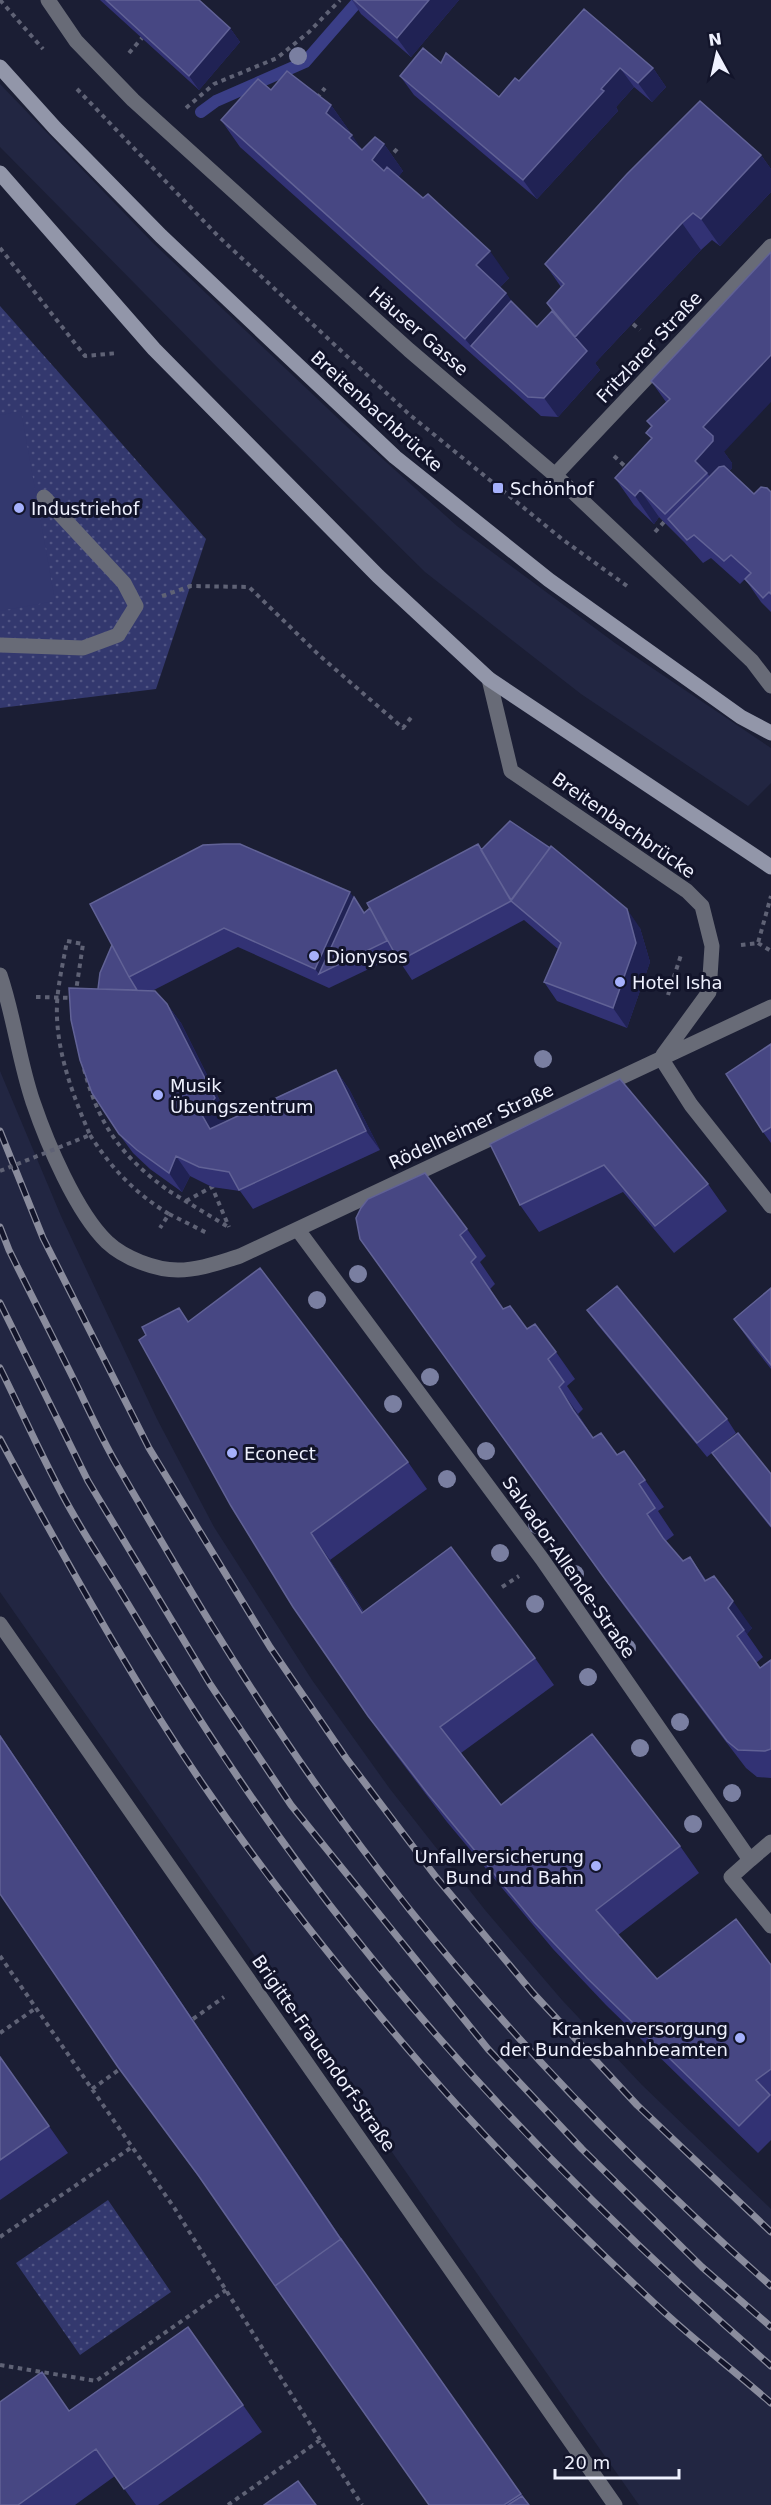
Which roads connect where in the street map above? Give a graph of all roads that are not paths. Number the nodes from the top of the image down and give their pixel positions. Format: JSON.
{"nodes":[{"id":1,"x":48,"y":0,"type":"edge"},
{"id":2,"x":0,"y":67,"type":"edge"},
{"id":3,"x":0,"y":173,"type":"edge"},
{"id":4,"x":771,"y":246,"type":"edge"},
{"id":5,"x":555,"y":474,"type":"junction"},
{"id":6,"x":44,"y":497,"type":"dead end"},
{"id":7,"x":0,"y":645,"type":"edge"},
{"id":8,"x":489,"y":679,"type":"junction"},
{"id":9,"x":771,"y":686,"type":"edge"},
{"id":10,"x":771,"y":733,"type":"edge"},
{"id":11,"x":771,"y":867,"type":"edge"},
{"id":12,"x":702,"y":906,"type":"joint"},
{"id":13,"x":0,"y":975,"type":"edge"},
{"id":14,"x":771,"y":1007,"type":"edge"},
{"id":15,"x":661,"y":1058,"type":"junction"},
{"id":16,"x":771,"y":1206,"type":"edge"},
{"id":17,"x":298,"y":1230,"type":"junction"},
{"id":18,"x":0,"y":1624,"type":"edge"},
{"id":19,"x":771,"y":1842,"type":"edge"},
{"id":20,"x":750,"y":1860,"type":"junction"},
{"id":21,"x":771,"y":1926,"type":"edge"},
{"id":22,"x":615,"y":2505,"type":"edge"}],
"edges":[{"from":1,"to":5,"type":"street","name":"Häuser Gasse"},
{"from":2,"to":10,"type":"main road","name":"Breitenbachbrücke"},
{"from":3,"to":8,"type":"main road"},
{"from":4,"to":5,"type":"street","name":"Fritzlarer Straße"},
{"from":5,"to":9,"type":"street","name":"Häuser Gasse"},
{"from":6,"to":7,"type":"street"},
{"from":8,"to":11,"type":"main road"},
{"from":8,"to":12,"type":"street","name":"Breitenbachbrücke"},
{"from":12,"to":15,"type":"street","name":"Rödelheimer Straße"},
{"from":13,"to":17,"type":"street","name":"Rödelheimer Straße"},
{"from":14,"to":15,"type":"street","name":"Rödelheimer Straße"},
{"from":15,"to":16,"type":"street"},
{"from":15,"to":17,"type":"street","name":"Rödelheimer Straße"},
{"from":17,"to":20,"type":"street","name":"Salvador-Allende-Straße"},
{"from":18,"to":22,"type":"street","name":"Brigitte-Frauendorf-Straße"},
{"from":19,"to":20,"type":"street"},
{"from":20,"to":21,"type":"street"}]}
